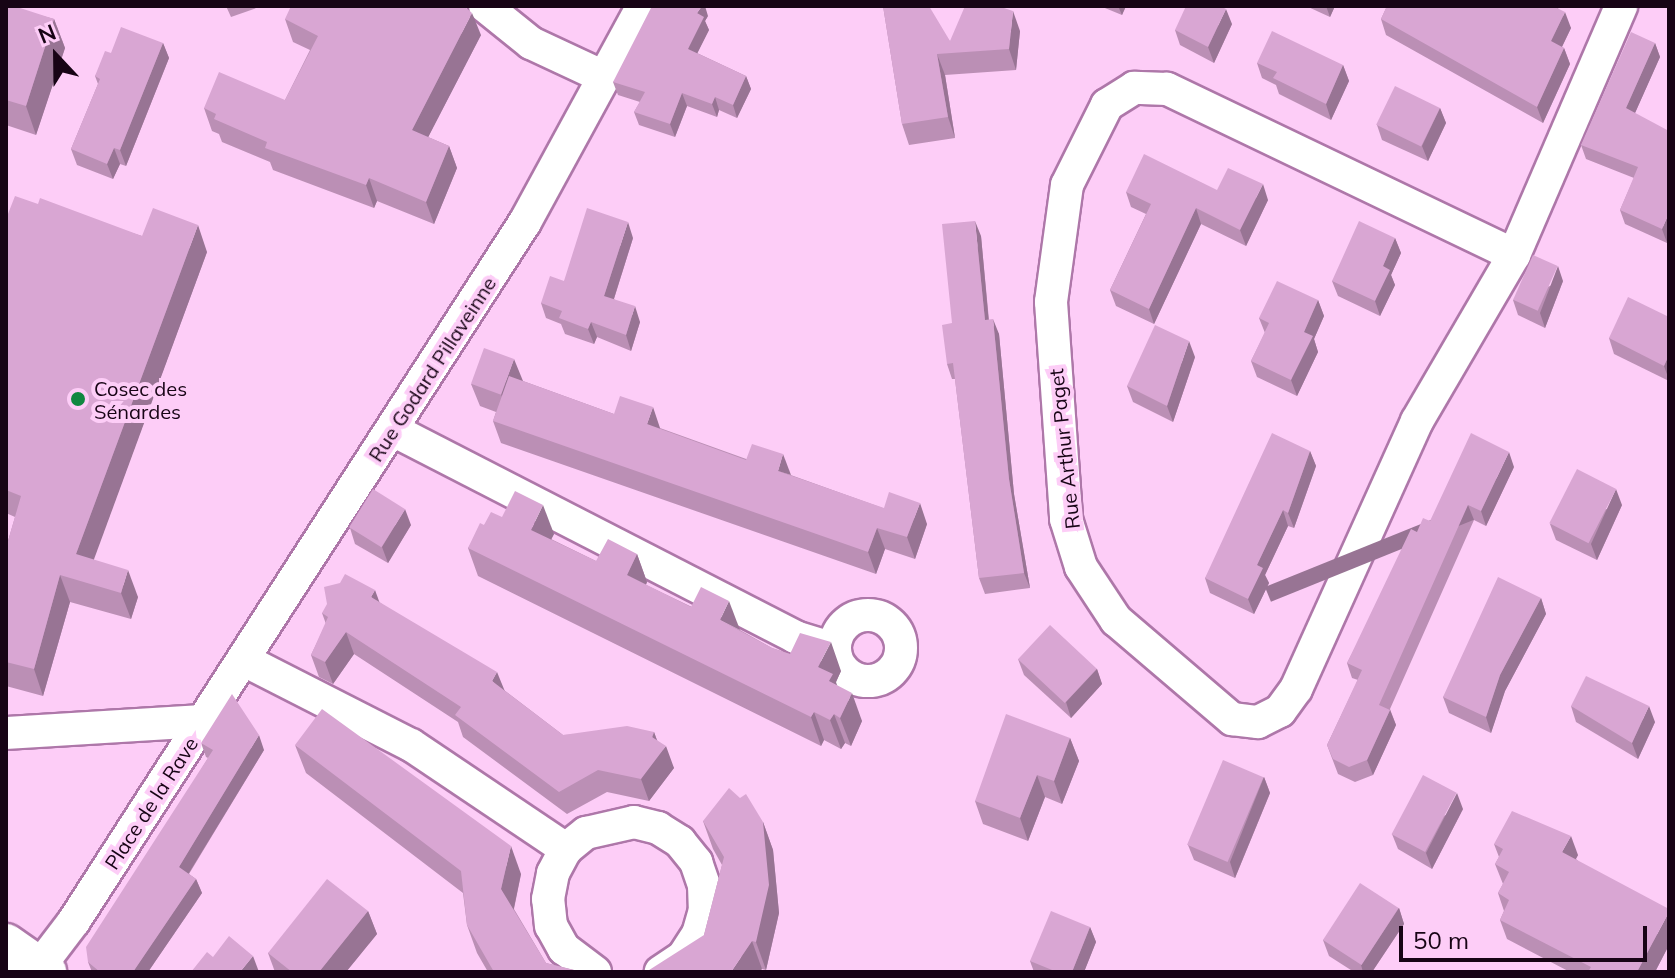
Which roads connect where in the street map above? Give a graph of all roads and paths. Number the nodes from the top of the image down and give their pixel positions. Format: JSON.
{"nodes":[{"id":1,"x":485,"y":6,"type":"edge"},
{"id":2,"x":643,"y":6,"type":"edge"},
{"id":3,"x":1621,"y":6,"type":"edge"},
{"id":4,"x":604,"y":77,"type":"junction"},
{"id":5,"x":1514,"y":255,"type":"junction"},
{"id":6,"x":393,"y":430,"type":"junction"},
{"id":7,"x":834,"y":649,"type":"dead end"},
{"id":8,"x":244,"y":660,"type":"junction"},
{"id":9,"x":203,"y":721,"type":"junction"},
{"id":10,"x":6,"y":733,"type":"edge"},
{"id":11,"x":566,"y":849,"type":"junction"},
{"id":12,"x":6,"y":944,"type":"edge"},
{"id":13,"x":43,"y":969,"type":"edge"},
{"id":14,"x":595,"y":972,"type":"edge"},
{"id":15,"x":661,"y":972,"type":"edge"}],
"edges":[{"from":1,"to":4,"type":"street"},
{"from":2,"to":4,"type":"street","name":"Rue Godard Pillaveinne"},
{"from":3,"to":5,"type":"street","name":"Rue Arthur Paget"},
{"from":4,"to":6,"type":"street","name":"Rue Godard Pillaveinne"},
{"from":5,"to":5,"type":"street","name":"Rue Arthur Paget"},
{"from":6,"to":7,"type":"street"},
{"from":6,"to":8,"type":"street","name":"Rue Godard Pillaveinne"},
{"from":8,"to":9,"type":"street","name":"Rue Godard Pillaveinne"},
{"from":8,"to":11,"type":"street"},
{"from":9,"to":10,"type":"street","name":"Place de la Rave"},
{"from":9,"to":13,"type":"street","name":"Place de la Rave"},
{"from":11,"to":14,"type":"street"},
{"from":11,"to":15,"type":"street"},
{"from":12,"to":13,"type":"street"}]}
